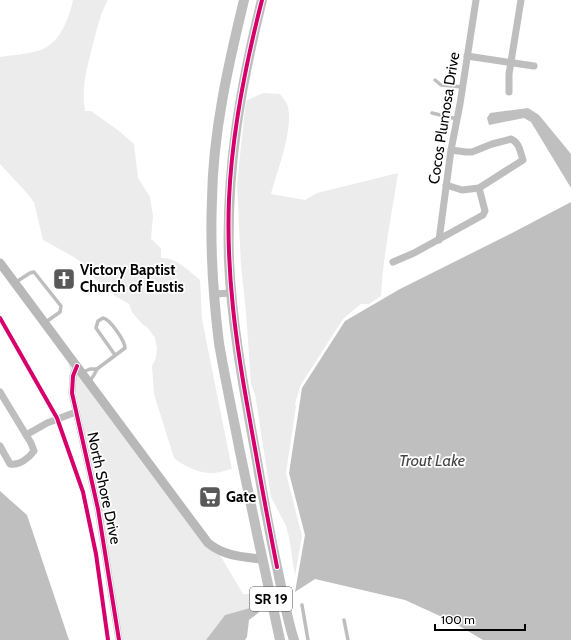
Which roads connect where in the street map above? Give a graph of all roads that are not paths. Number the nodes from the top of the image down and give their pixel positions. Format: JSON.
{"nodes":[{"id":1,"x":244,"y":0,"type":"edge"},
{"id":2,"x":262,"y":0,"type":"edge"},
{"id":3,"x":476,"y":0,"type":"edge"},
{"id":4,"x":520,"y":0,"type":"edge"},
{"id":5,"x":467,"y":56,"type":"junction"},
{"id":6,"x":511,"y":62,"type":"junction"},
{"id":7,"x":534,"y":66,"type":"dead end"},
{"id":8,"x":435,"y":80,"type":"dead end"},
{"id":9,"x":462,"y":87,"type":"junction"},
{"id":10,"x":509,"y":92,"type":"dead end"},
{"id":11,"x":432,"y":113,"type":"dead end"},
{"id":12,"x":457,"y":119,"type":"junction"},
{"id":13,"x":451,"y":150,"type":"junction"},
{"id":14,"x":446,"y":185,"type":"junction"},
{"id":15,"x":479,"y":188,"type":"junction"},
{"id":16,"x":439,"y":240,"type":"junction"},
{"id":17,"x":393,"y":262,"type":"dead end"},
{"id":18,"x":0,"y":263,"type":"edge"},
{"id":19,"x":15,"y":283,"type":"junction"},
{"id":20,"x":231,"y":293,"type":"junction"},
{"id":21,"x":214,"y":294,"type":"junction"},
{"id":22,"x":45,"y":323,"type":"junction"},
{"id":23,"x":115,"y":355,"type":"junction"},
{"id":24,"x":97,"y":369,"type":"junction"},
{"id":25,"x":79,"y":370,"type":"junction"},
{"id":26,"x":89,"y":382,"type":"junction"},
{"id":27,"x":0,"y":392,"type":"edge"},
{"id":28,"x":76,"y":412,"type":"junction"},
{"id":29,"x":26,"y":435,"type":"junction"},
{"id":30,"x":0,"y":446,"type":"edge"},
{"id":31,"x":262,"y":492,"type":"junction"},
{"id":32,"x":261,"y":559,"type":"junction"},
{"id":33,"x":302,"y":606,"type":"dead end"},
{"id":34,"x":344,"y":620,"type":"dead end"},
{"id":35,"x":119,"y":640,"type":"edge"},
{"id":36,"x":280,"y":640,"type":"edge"},
{"id":37,"x":288,"y":640,"type":"edge"},
{"id":38,"x":294,"y":640,"type":"edge"},
{"id":39,"x":308,"y":640,"type":"edge"},
{"id":40,"x":348,"y":640,"type":"edge"}],
"edges":[{"from":1,"to":21,"type":"main road","number":"SR 19"},
{"from":2,"to":20,"type":"main road","number":"SR 19"},
{"from":3,"to":5,"type":"street","name":"Cocos Plumosa Drive"},
{"from":4,"to":6,"type":"street"},
{"from":5,"to":6,"type":"street"},
{"from":5,"to":9,"type":"street","name":"Cocos Plumosa Drive"},
{"from":6,"to":7,"type":"street"},
{"from":6,"to":10,"type":"street"},
{"from":8,"to":9,"type":"lane"},
{"from":9,"to":12,"type":"street","name":"Cocos Plumosa Drive"},
{"from":11,"to":12,"type":"lane"},
{"from":12,"to":13,"type":"street","name":"Cocos Plumosa Drive"},
{"from":13,"to":14,"type":"street","name":"Cocos Plumosa Drive"},
{"from":13,"to":15,"type":"street"},
{"from":14,"to":15,"type":"street"},
{"from":14,"to":16,"type":"street","name":"Cocos Plumosa Drive"},
{"from":15,"to":16,"type":"street"},
{"from":16,"to":17,"type":"street"},
{"from":18,"to":19,"type":"main road"},
{"from":19,"to":22,"type":"main road"},
{"from":19,"to":22,"type":"lane"},
{"from":20,"to":21,"type":"street"},
{"from":20,"to":31,"type":"main road","number":"SR 19"},
{"from":21,"to":32,"type":"main road","number":"SR 19"},
{"from":22,"to":25,"type":"main road"},
{"from":23,"to":23,"type":"lane"},
{"from":23,"to":24,"type":"lane"},
{"from":24,"to":25,"type":"lane"},
{"from":24,"to":26,"type":"lane"},
{"from":25,"to":26,"type":"main road"},
{"from":25,"to":28,"type":"street","name":"North Shore Drive"},
{"from":26,"to":32,"type":"main road"},
{"from":27,"to":29,"type":"street"},
{"from":28,"to":29,"type":"street"},
{"from":28,"to":35,"type":"street","name":"North Shore Drive"},
{"from":29,"to":30,"type":"street"},
{"from":31,"to":32,"type":"main road"},
{"from":31,"to":38,"type":"main road","number":"SR 19"},
{"from":32,"to":36,"type":"main road","number":"SR 19"},
{"from":32,"to":37,"type":"main road"},
{"from":33,"to":39,"type":"lane"},
{"from":34,"to":40,"type":"lane"}]}
